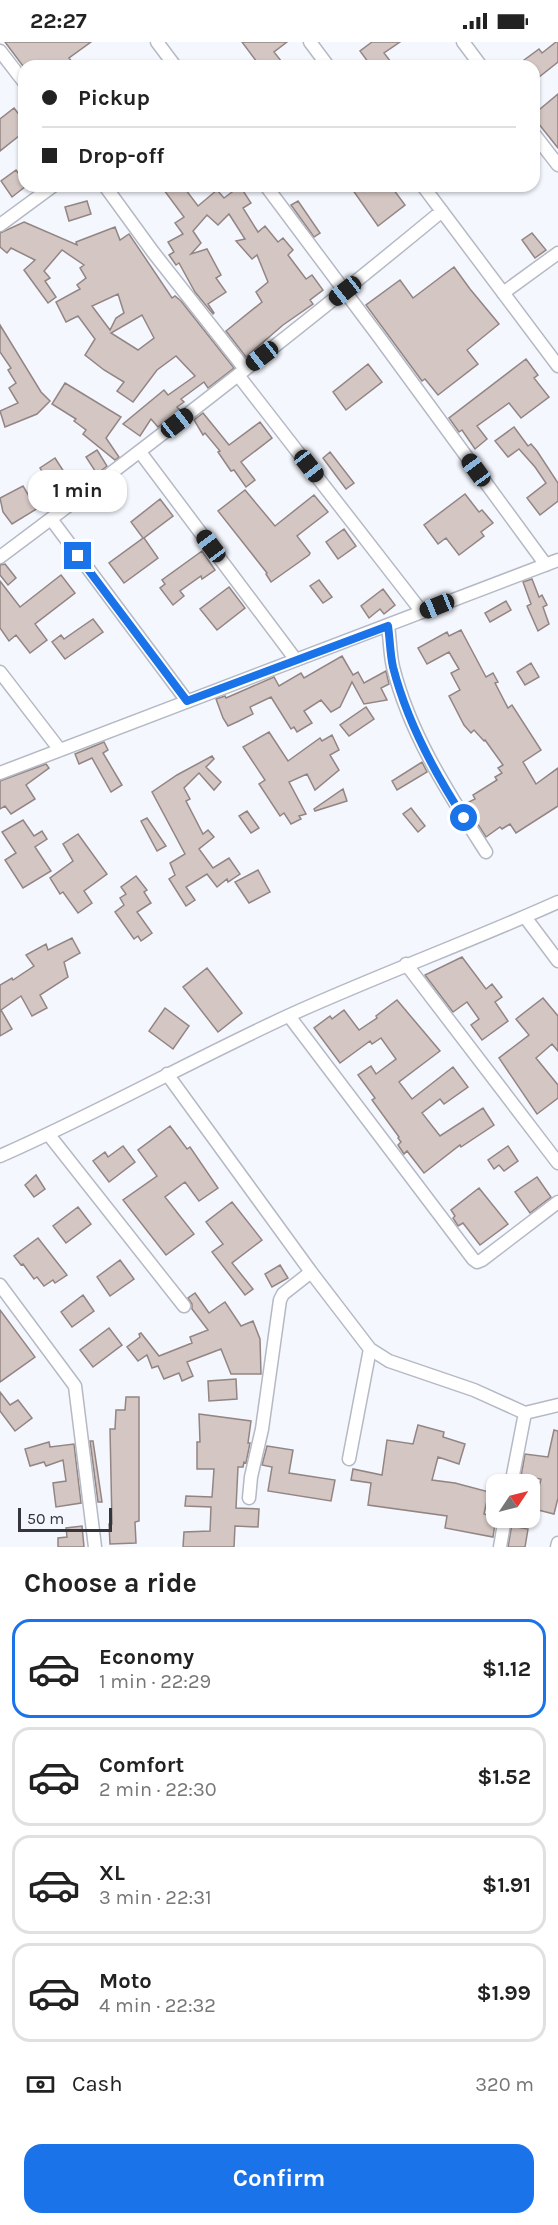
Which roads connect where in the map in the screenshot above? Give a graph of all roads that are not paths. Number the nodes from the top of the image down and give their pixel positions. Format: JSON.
{"nodes":[{"id":1,"x":157,"y":42,"type":"edge"},
{"id":2,"x":310,"y":42,"type":"edge"},
{"id":3,"x":463,"y":42,"type":"edge"},
{"id":4,"x":0,"y":51,"type":"edge"},
{"id":5,"x":170,"y":60,"type":"edge"},
{"id":6,"x":324,"y":60,"type":"edge"},
{"id":7,"x":476,"y":60,"type":"edge"},
{"id":8,"x":18,"y":74,"type":"edge"},
{"id":9,"x":540,"y":142,"type":"edge"},
{"id":10,"x":558,"y":165,"type":"edge"},
{"id":11,"x":44,"y":192,"type":"edge"},
{"id":12,"x":109,"y":192,"type":"edge"},
{"id":13,"x":271,"y":192,"type":"edge"},
{"id":14,"x":428,"y":192,"type":"edge"},
{"id":15,"x":442,"y":211,"type":"junction"},
{"id":16,"x":0,"y":225,"type":"edge"},
{"id":17,"x":558,"y":253,"type":"edge"},
{"id":18,"x":345,"y":291,"type":"junction"},
{"id":19,"x":503,"y":293,"type":"junction"},
{"id":20,"x":558,"y":366,"type":"edge"},
{"id":21,"x":241,"y":372,"type":"junction"},
{"id":22,"x":140,"y":452,"type":"junction"},
{"id":23,"x":51,"y":519,"type":"junction"},
{"id":24,"x":0,"y":557,"type":"edge"},
{"id":25,"x":558,"y":560,"type":"edge"},
{"id":26,"x":546,"y":565,"type":"junction"},
{"id":27,"x":422,"y":612,"type":"junction"},
{"id":28,"x":388,"y":626,"type":"junction"},
{"id":29,"x":296,"y":660,"type":"junction"},
{"id":30,"x":0,"y":672,"type":"edge"},
{"id":31,"x":187,"y":701,"type":"junction"},
{"id":32,"x":60,"y":750,"type":"junction"},
{"id":33,"x":0,"y":773,"type":"edge"},
{"id":34,"x":486,"y":852,"type":"dead end"},
{"id":35,"x":558,"y":902,"type":"edge"},
{"id":36,"x":525,"y":917,"type":"junction"},
{"id":37,"x":558,"y":961,"type":"edge"},
{"id":38,"x":406,"y":964,"type":"junction"},
{"id":39,"x":289,"y":1016,"type":"junction"},
{"id":40,"x":167,"y":1074,"type":"junction"},
{"id":41,"x":48,"y":1135,"type":"junction"},
{"id":42,"x":0,"y":1156,"type":"edge"},
{"id":43,"x":558,"y":1163,"type":"edge"},
{"id":44,"x":558,"y":1202,"type":"edge"},
{"id":45,"x":311,"y":1272,"type":"junction"},
{"id":46,"x":0,"y":1285,"type":"edge"},
{"id":47,"x":184,"y":1306,"type":"dead end"},
{"id":48,"x":370,"y":1349,"type":"junction"},
{"id":49,"x":558,"y":1406,"type":"edge"},
{"id":50,"x":525,"y":1413,"type":"junction"},
{"id":51,"x":349,"y":1459,"type":"dead end"},
{"id":52,"x":513,"y":1474,"type":"edge"},
{"id":53,"x":249,"y":1498,"type":"dead end"},
{"id":54,"x":503,"y":1528,"type":"edge"},
{"id":55,"x":94,"y":1547,"type":"edge"},
{"id":56,"x":500,"y":1547,"type":"edge"}],
"edges":[{"from":1,"to":5,"type":"street"},
{"from":2,"to":6,"type":"street"},
{"from":3,"to":7,"type":"street"},
{"from":4,"to":8,"type":"street"},
{"from":9,"to":10,"type":"street"},
{"from":11,"to":16,"type":"street"},
{"from":12,"to":21,"type":"street"},
{"from":13,"to":18,"type":"street"},
{"from":14,"to":15,"type":"street"},
{"from":15,"to":18,"type":"street"},
{"from":15,"to":19,"type":"street"},
{"from":17,"to":19,"type":"street"},
{"from":18,"to":21,"type":"street"},
{"from":18,"to":26,"type":"street"},
{"from":19,"to":20,"type":"street"},
{"from":21,"to":22,"type":"street"},
{"from":21,"to":27,"type":"street"},
{"from":22,"to":23,"type":"street"},
{"from":22,"to":29,"type":"street"},
{"from":23,"to":24,"type":"street"},
{"from":23,"to":31,"type":"street"},
{"from":25,"to":26,"type":"street"},
{"from":26,"to":27,"type":"street"},
{"from":27,"to":28,"type":"street"},
{"from":28,"to":29,"type":"street"},
{"from":28,"to":34,"type":"street"},
{"from":29,"to":31,"type":"street"},
{"from":30,"to":32,"type":"street"},
{"from":31,"to":32,"type":"street"},
{"from":32,"to":33,"type":"street"},
{"from":35,"to":36,"type":"street"},
{"from":36,"to":37,"type":"street"},
{"from":36,"to":38,"type":"street"},
{"from":38,"to":39,"type":"street"},
{"from":38,"to":43,"type":"street"},
{"from":39,"to":40,"type":"street"},
{"from":39,"to":44,"type":"street"},
{"from":40,"to":41,"type":"street"},
{"from":40,"to":45,"type":"street"},
{"from":41,"to":42,"type":"street"},
{"from":41,"to":47,"type":"street"},
{"from":45,"to":48,"type":"street"},
{"from":45,"to":53,"type":"street"},
{"from":46,"to":55,"type":"street"},
{"from":48,"to":50,"type":"street"},
{"from":48,"to":51,"type":"street"},
{"from":49,"to":50,"type":"street"},
{"from":50,"to":52,"type":"street"},
{"from":54,"to":56,"type":"street"}]}
